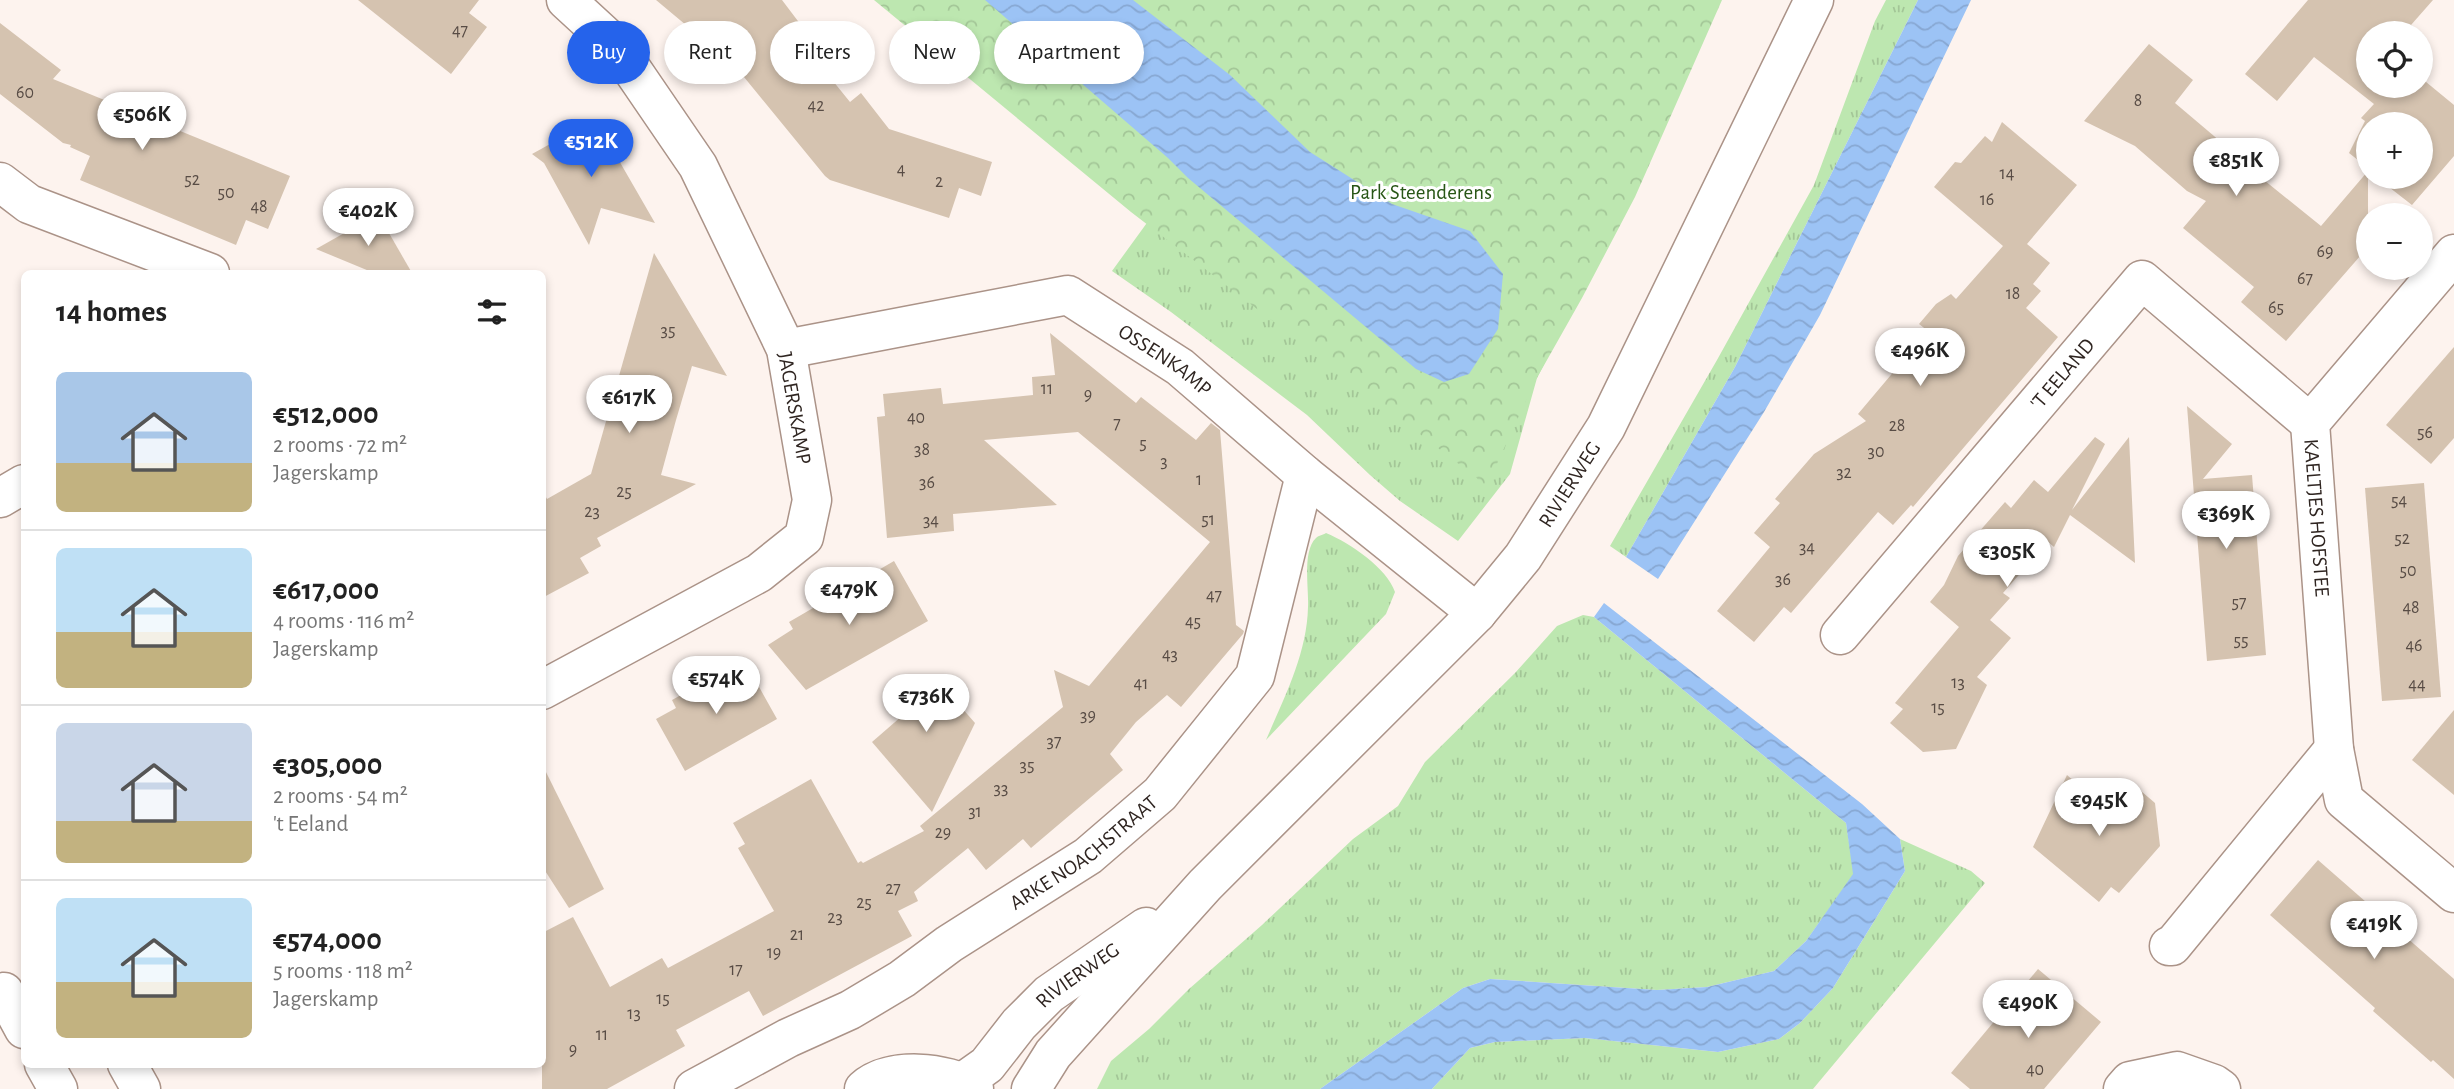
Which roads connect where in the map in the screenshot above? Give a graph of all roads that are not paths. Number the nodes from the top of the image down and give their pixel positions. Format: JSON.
{"nodes":[{"id":1,"x":566,"y":0,"type":"edge"},
{"id":2,"x":1814,"y":0,"type":"edge"},
{"id":3,"x":0,"y":182,"type":"edge"},
{"id":4,"x":2454,"y":254,"type":"edge"},
{"id":5,"x":202,"y":270,"type":"edge"},
{"id":6,"x":786,"y":349,"type":"junction"},
{"id":7,"x":2310,"y":423,"type":"junction"},
{"id":8,"x":1305,"y":475,"type":"junction"},
{"id":9,"x":21,"y":486,"type":"edge"},
{"id":10,"x":0,"y":498,"type":"edge"},
{"id":11,"x":1477,"y":613,"type":"junction"},
{"id":12,"x":1840,"y":635,"type":"dead end"},
{"id":13,"x":546,"y":688,"type":"edge"},
{"id":14,"x":2334,"y":749,"type":"junction"},
{"id":15,"x":1205,"y":884,"type":"junction"},
{"id":16,"x":2454,"y":893,"type":"edge"},
{"id":17,"x":2169,"y":946,"type":"dead end"},
{"id":18,"x":9,"y":989,"type":"edge"},
{"id":19,"x":21,"y":1021,"type":"edge"},
{"id":20,"x":46,"y":1068,"type":"edge"},
{"id":21,"x":129,"y":1068,"type":"edge"},
{"id":22,"x":968,"y":1085,"type":"edge"},
{"id":23,"x":58,"y":1089,"type":"edge"},
{"id":24,"x":141,"y":1089,"type":"edge"},
{"id":25,"x":694,"y":1089,"type":"edge"},
{"id":26,"x":864,"y":1089,"type":"edge"},
{"id":27,"x":1031,"y":1089,"type":"edge"},
{"id":28,"x":2123,"y":1089,"type":"edge"},
{"id":29,"x":2221,"y":1089,"type":"edge"}],
"edges":[{"from":1,"to":6,"type":"street","name":"JAGERSKAMP"},
{"from":2,"to":11,"type":"street","name":"RIVIERWEG"},
{"from":3,"to":5,"type":"street"},
{"from":4,"to":7,"type":"street","name":"KAELTJES HOFSTEE"},
{"from":6,"to":8,"type":"street","name":"OSSENKAMP"},
{"from":6,"to":13,"type":"street","name":"JAGERSKAMP"},
{"from":7,"to":12,"type":"street","name":"'T EELAND"},
{"from":7,"to":14,"type":"street","name":"KAELTJES HOFSTEE"},
{"from":8,"to":11,"type":"street","name":"OSSENKAMP"},
{"from":8,"to":25,"type":"street","name":"ARKE NOACHSTRAAT"},
{"from":9,"to":10,"type":"street"},
{"from":11,"to":15,"type":"street","name":"RIVIERWEG"},
{"from":14,"to":16,"type":"street","name":"KAELTJES HOFSTEE"},
{"from":14,"to":17,"type":"street"},
{"from":15,"to":22,"type":"street","name":"RIVIERWEG"},
{"from":15,"to":27,"type":"street","name":"RIVIERWEG"},
{"from":18,"to":19,"type":"street"},
{"from":20,"to":23,"type":"street"},
{"from":21,"to":24,"type":"street"},
{"from":22,"to":26,"type":"street"},
{"from":28,"to":29,"type":"street"}]}
